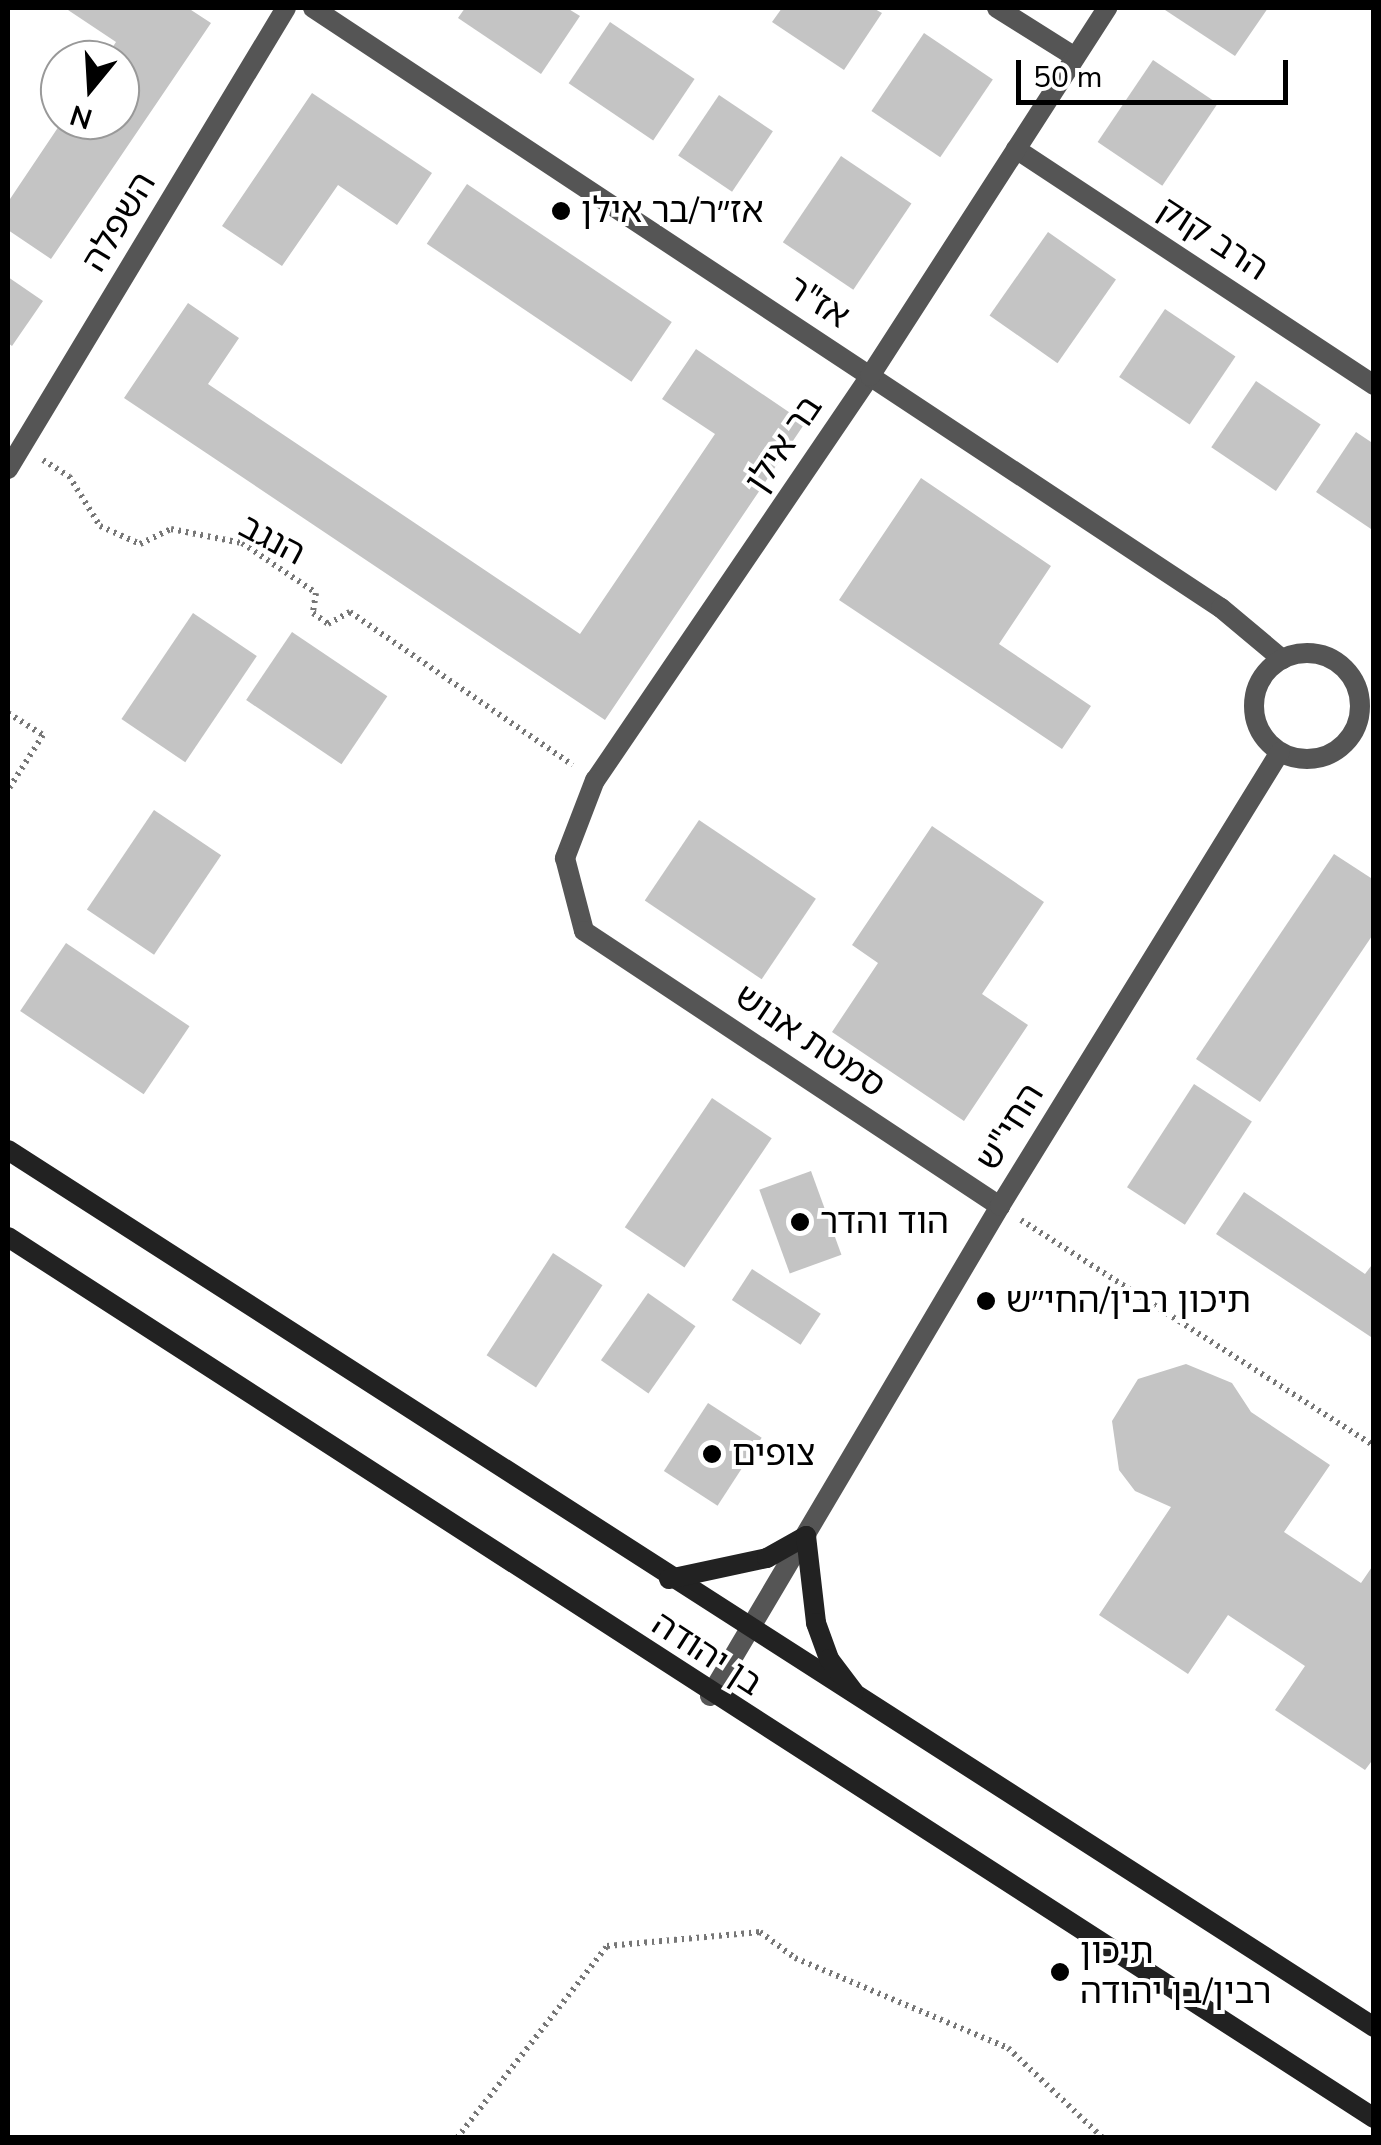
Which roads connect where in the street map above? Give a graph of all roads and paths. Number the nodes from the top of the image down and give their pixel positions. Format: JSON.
{"nodes":[{"id":1,"x":286,"y":8,"type":"edge"},
{"id":2,"x":312,"y":8,"type":"edge"},
{"id":3,"x":998,"y":8,"type":"edge"},
{"id":4,"x":1107,"y":8,"type":"edge"},
{"id":5,"x":1075,"y":57,"type":"junction"},
{"id":6,"x":1016,"y":148,"type":"junction"},
{"id":7,"x":870,"y":376,"type":"junction"},
{"id":8,"x":1374,"y":384,"type":"edge"},
{"id":9,"x":21,"y":447,"type":"junction"},
{"id":10,"x":8,"y":469,"type":"edge"},
{"id":11,"x":1282,"y":660,"type":"junction"},
{"id":12,"x":8,"y":713,"type":"edge"},
{"id":13,"x":1367,"y":718,"type":"edge"},
{"id":14,"x":1280,"y":752,"type":"junction"},
{"id":15,"x":595,"y":780,"type":"junction"},
{"id":16,"x":8,"y":790,"type":"edge"},
{"id":17,"x":584,"y":931,"type":"joint"},
{"id":18,"x":8,"y":1150,"type":"edge"},
{"id":19,"x":1000,"y":1206,"type":"junction"},
{"id":20,"x":8,"y":1238,"type":"edge"},
{"id":21,"x":1374,"y":1446,"type":"edge"},
{"id":22,"x":806,"y":1536,"type":"junction"},
{"id":23,"x":669,"y":1578,"type":"junction"},
{"id":24,"x":750,"y":1629,"type":"junction"},
{"id":25,"x":710,"y":1696,"type":"junction"},
{"id":26,"x":864,"y":1706,"type":"junction"},
{"id":27,"x":1374,"y":2026,"type":"edge"},
{"id":28,"x":1374,"y":2118,"type":"edge"},
{"id":29,"x":458,"y":2138,"type":"edge"},
{"id":30,"x":1103,"y":2138,"type":"edge"}],
"edges":[{"from":1,"to":9,"type":"street","name":"השפלה"},
{"from":2,"to":7,"type":"street","name":"אז\"ר"},
{"from":3,"to":5,"type":"street"},
{"from":4,"to":5,"type":"street","name":"בר אילן"},
{"from":5,"to":6,"type":"street","name":"בר אילן"},
{"from":6,"to":7,"type":"street","name":"בר אילן"},
{"from":6,"to":8,"type":"street","name":"הרב קוק"},
{"from":7,"to":11,"type":"street","name":"אז\"ר"},
{"from":7,"to":15,"type":"street","name":"בר אילן"},
{"from":9,"to":10,"type":"street","name":"השפלה"},
{"from":9,"to":15,"type":"path","name":"הנגב"},
{"from":11,"to":13,"type":"street"},
{"from":11,"to":14,"type":"street"},
{"from":12,"to":16,"type":"path"},
{"from":13,"to":14,"type":"street"},
{"from":14,"to":19,"type":"street","name":"החי\"ש"},
{"from":15,"to":17,"type":"street","name":"בר אילן"},
{"from":17,"to":19,"type":"street","name":"סמטת אנוש"},
{"from":18,"to":23,"type":"main road","name":"בן יהודה"},
{"from":19,"to":21,"type":"path"},
{"from":19,"to":22,"type":"street","name":"החי\"ש"},
{"from":20,"to":25,"type":"main road","name":"בן יהודה"},
{"from":22,"to":23,"type":"main road"},
{"from":22,"to":24,"type":"street","name":"החי\"ש"},
{"from":22,"to":26,"type":"main road"},
{"from":23,"to":24,"type":"main road","name":"בן יהודה"},
{"from":24,"to":25,"type":"street","name":"החי\"ש"},
{"from":24,"to":26,"type":"main road","name":"בן יהודה"},
{"from":25,"to":28,"type":"main road","name":"בן יהודה"},
{"from":26,"to":27,"type":"main road","name":"בן יהודה"},
{"from":29,"to":30,"type":"path"}]}
